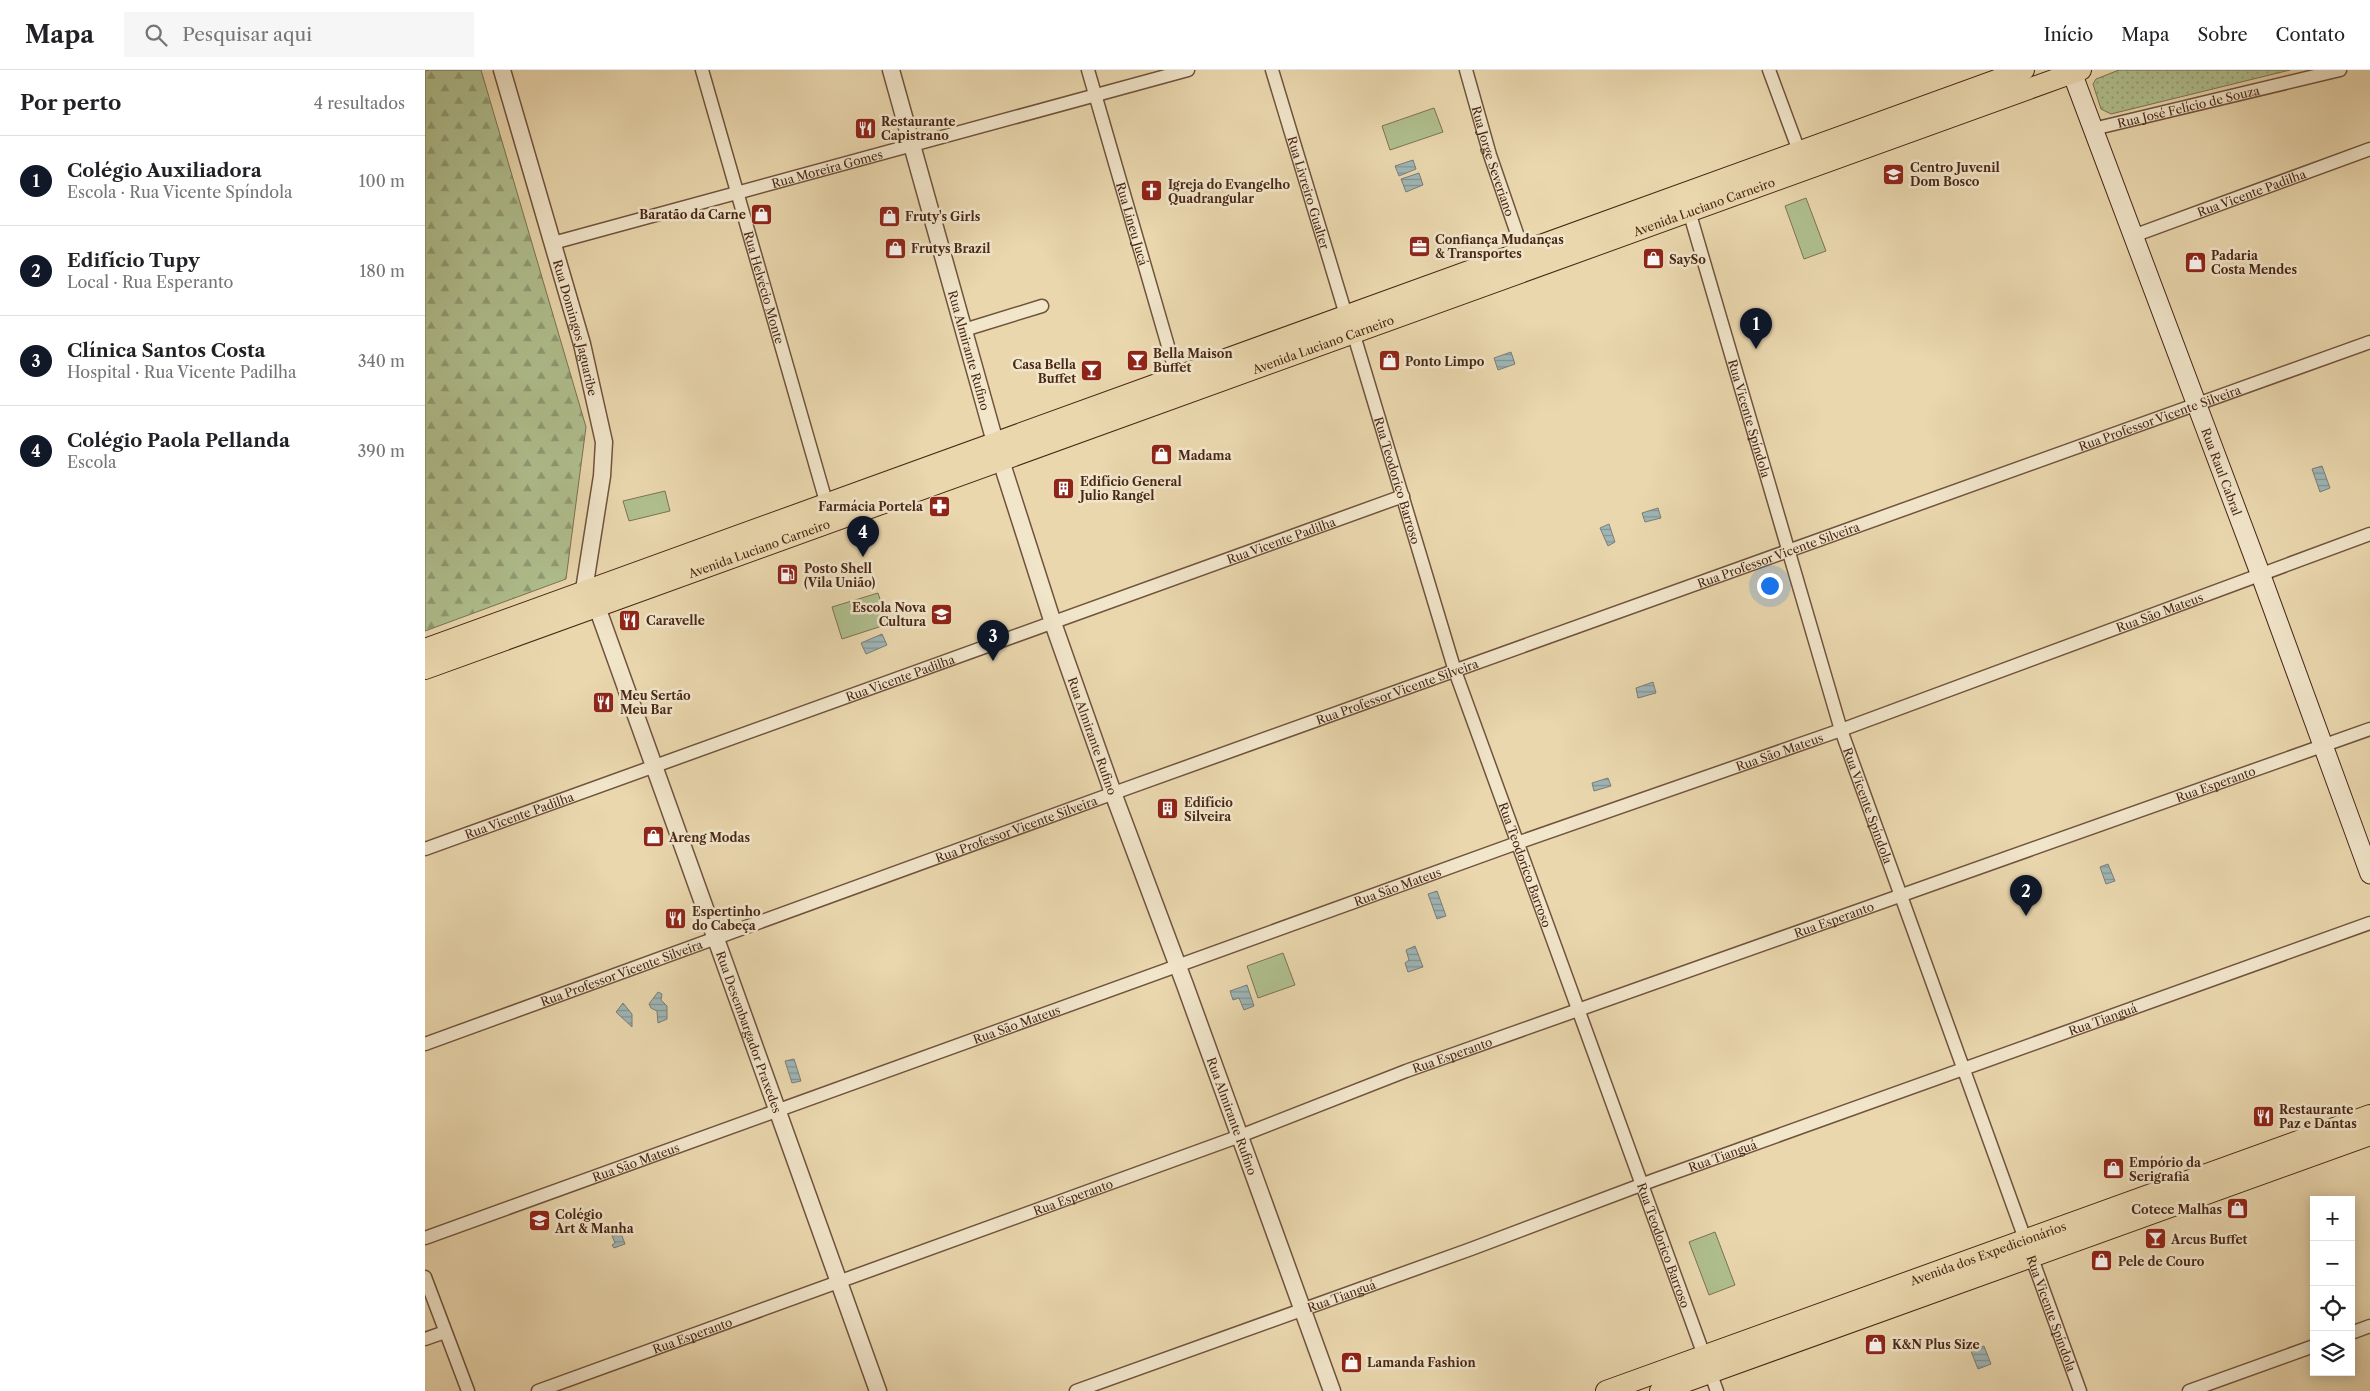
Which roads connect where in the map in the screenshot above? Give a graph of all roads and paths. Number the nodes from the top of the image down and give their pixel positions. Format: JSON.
{"nodes":[{"id":1,"x":502,"y":70,"type":"edge"},
{"id":2,"x":702,"y":70,"type":"edge"},
{"id":3,"x":891,"y":70,"type":"edge"},
{"id":4,"x":1088,"y":70,"type":"edge"},
{"id":5,"x":1188,"y":70,"type":"edge"},
{"id":6,"x":1272,"y":70,"type":"edge"},
{"id":7,"x":1466,"y":70,"type":"edge"},
{"id":8,"x":1769,"y":70,"type":"edge"},
{"id":9,"x":2024,"y":70,"type":"edge"},
{"id":10,"x":2340,"y":70,"type":"edge"},
{"id":11,"x":2075,"y":71,"type":"edge"},
{"id":12,"x":1095,"y":95,"type":"junction"},
{"id":13,"x":2093,"y":129,"type":"junction"},
{"id":14,"x":913,"y":146,"type":"junction"},
{"id":15,"x":2370,"y":150,"type":"edge"},
{"id":16,"x":1799,"y":151,"type":"junction"},
{"id":17,"x":737,"y":193,"type":"junction"},
{"id":18,"x":1689,"y":211,"type":"junction"},
{"id":19,"x":2133,"y":236,"type":"junction"},
{"id":20,"x":553,"y":243,"type":"junction"},
{"id":21,"x":1523,"y":251,"type":"junction"},
{"id":22,"x":1041,"y":306,"type":"dead end"},
{"id":23,"x":1350,"y":324,"type":"junction"},
{"id":24,"x":963,"y":330,"type":"junction"},
{"id":25,"x":2370,"y":342,"type":"edge"},
{"id":26,"x":1177,"y":377,"type":"junction"},
{"id":27,"x":2197,"y":406,"type":"junction"},
{"id":28,"x":998,"y":451,"type":"junction"},
{"id":29,"x":1403,"y":496,"type":"junction"},
{"id":30,"x":827,"y":505,"type":"junction"},
{"id":31,"x":2370,"y":534,"type":"edge"},
{"id":32,"x":732,"y":548,"type":"junction"},
{"id":33,"x":1790,"y":550,"type":"junction"},
{"id":34,"x":2261,"y":573,"type":"junction"},
{"id":35,"x":584,"y":590,"type":"junction"},
{"id":36,"x":597,"y":607,"type":"junction"},
{"id":37,"x":1053,"y":623,"type":"junction"},
{"id":38,"x":425,"y":649,"type":"edge"},
{"id":39,"x":425,"y":669,"type":"edge"},
{"id":40,"x":1455,"y":671,"type":"junction"},
{"id":41,"x":2370,"y":729,"type":"edge"},
{"id":42,"x":1841,"y":730,"type":"junction"},
{"id":43,"x":2323,"y":746,"type":"junction"},
{"id":44,"x":653,"y":766,"type":"junction"},
{"id":45,"x":1113,"y":793,"type":"junction"},
{"id":46,"x":1517,"y":843,"type":"junction"},
{"id":47,"x":425,"y":849,"type":"edge"},
{"id":48,"x":2370,"y":874,"type":"edge"},
{"id":49,"x":1900,"y":896,"type":"junction"},
{"id":50,"x":2370,"y":923,"type":"edge"},
{"id":51,"x":717,"y":939,"type":"junction"},
{"id":52,"x":1178,"y":965,"type":"junction"},
{"id":53,"x":1579,"y":1010,"type":"junction"},
{"id":54,"x":425,"y":1044,"type":"edge"},
{"id":55,"x":1963,"y":1070,"type":"junction"},
{"id":56,"x":777,"y":1112,"type":"junction"},
{"id":57,"x":2370,"y":1115,"type":"edge"},
{"id":58,"x":2370,"y":1135,"type":"edge"},
{"id":59,"x":1240,"y":1136,"type":"junction"},
{"id":60,"x":1641,"y":1185,"type":"junction"},
{"id":61,"x":425,"y":1238,"type":"edge"},
{"id":62,"x":2025,"y":1239,"type":"junction"},
{"id":63,"x":2032,"y":1258,"type":"junction"},
{"id":64,"x":425,"y":1277,"type":"edge"},
{"id":65,"x":838,"y":1282,"type":"junction"},
{"id":66,"x":1304,"y":1310,"type":"junction"},
{"id":67,"x":2370,"y":1326,"type":"edge"},
{"id":68,"x":445,"y":1332,"type":"junction"},
{"id":69,"x":2355,"y":1332,"type":"edge"},
{"id":70,"x":425,"y":1339,"type":"edge"},
{"id":71,"x":2310,"y":1347,"type":"edge"},
{"id":72,"x":1710,"y":1373,"type":"edge"},
{"id":73,"x":468,"y":1391,"type":"edge"},
{"id":74,"x":538,"y":1391,"type":"edge"},
{"id":75,"x":879,"y":1391,"type":"edge"},
{"id":76,"x":1076,"y":1391,"type":"edge"},
{"id":77,"x":1332,"y":1391,"type":"edge"},
{"id":78,"x":1606,"y":1391,"type":"edge"},
{"id":79,"x":1660,"y":1391,"type":"edge"},
{"id":80,"x":2080,"y":1391,"type":"edge"},
{"id":81,"x":2189,"y":1391,"type":"edge"}],
"edges":[{"from":1,"to":20,"type":"street","name":"Rua Domingos Jaguaribe"},
{"from":2,"to":17,"type":"street","name":"Rua Helvécio Monte"},
{"from":3,"to":14,"type":"street","name":"Rua Almirante Rufino"},
{"from":4,"to":12,"type":"street","name":"Rua Lineu Jucá"},
{"from":5,"to":12,"type":"street","name":"Rua Moreira Gomes"},
{"from":6,"to":23,"type":"street","name":"Rua Livreiro Gualter"},
{"from":7,"to":21,"type":"street","name":"Rua Jorge Severiano"},
{"from":8,"to":16,"type":"street"},
{"from":9,"to":16,"type":"main road","name":"Avenida Luciano Carneiro"},
{"from":10,"to":13,"type":"street","name":"Rua José Felício de Souza"},
{"from":11,"to":13,"type":"main road","name":"Rua Raul Cabral"},
{"from":11,"to":18,"type":"main road","name":"Avenida Luciano Carneiro"},
{"from":12,"to":14,"type":"street","name":"Rua Moreira Gomes"},
{"from":12,"to":26,"type":"street","name":"Rua Lineu Jucá"},
{"from":13,"to":19,"type":"main road","name":"Rua Raul Cabral"},
{"from":14,"to":17,"type":"street","name":"Rua Moreira Gomes"},
{"from":14,"to":24,"type":"street","name":"Rua Almirante Rufino"},
{"from":15,"to":19,"type":"street","name":"Rua Vicente Padilha"},
{"from":16,"to":21,"type":"main road","name":"Avenida Luciano Carneiro"},
{"from":17,"to":20,"type":"street","name":"Rua Moreira Gomes"},
{"from":17,"to":30,"type":"street","name":"Rua Helvécio Monte"},
{"from":18,"to":23,"type":"main road","name":"Avenida Luciano Carneiro"},
{"from":18,"to":33,"type":"street","name":"Rua Vicente Spíndola"},
{"from":19,"to":27,"type":"main road","name":"Rua Raul Cabral"},
{"from":20,"to":35,"type":"street","name":"Rua Domingos Jaguaribe"},
{"from":21,"to":23,"type":"main road","name":"Avenida Luciano Carneiro"},
{"from":22,"to":24,"type":"street"},
{"from":23,"to":26,"type":"main road","name":"Avenida Luciano Carneiro"},
{"from":23,"to":28,"type":"main road","name":"Avenida Luciano Carneiro"},
{"from":23,"to":29,"type":"street","name":"Rua Teodorico Barroso"},
{"from":24,"to":28,"type":"street","name":"Rua Almirante Rufino"},
{"from":25,"to":27,"type":"street","name":"Rua Professor Vicente Silveira"},
{"from":26,"to":28,"type":"main road","name":"Avenida Luciano Carneiro"},
{"from":27,"to":33,"type":"street","name":"Rua Professor Vicente Silveira"},
{"from":27,"to":34,"type":"main road","name":"Rua Raul Cabral"},
{"from":28,"to":30,"type":"main road","name":"Avenida Luciano Carneiro"},
{"from":28,"to":32,"type":"main road","name":"Avenida Luciano Carneiro"},
{"from":28,"to":37,"type":"street","name":"Rua Almirante Rufino"},
{"from":29,"to":37,"type":"street","name":"Rua Vicente Padilha"},
{"from":29,"to":40,"type":"street","name":"Rua Teodorico Barroso"},
{"from":30,"to":32,"type":"main road","name":"Avenida Luciano Carneiro"},
{"from":31,"to":34,"type":"street","name":"Rua São Mateus"},
{"from":32,"to":35,"type":"main road","name":"Avenida Luciano Carneiro"},
{"from":32,"to":36,"type":"main road","name":"Avenida Luciano Carneiro"},
{"from":33,"to":40,"type":"street","name":"Rua Professor Vicente Silveira"},
{"from":33,"to":42,"type":"street","name":"Rua Vicente Spíndola"},
{"from":34,"to":42,"type":"street","name":"Rua São Mateus"},
{"from":34,"to":43,"type":"main road","name":"Rua Raul Cabral"},
{"from":35,"to":36,"type":"street","name":"Rua Desembargador Praxedes"},
{"from":35,"to":38,"type":"main road","name":"Avenida Luciano Carneiro"},
{"from":36,"to":39,"type":"main road","name":"Avenida Luciano Carneiro"},
{"from":36,"to":44,"type":"street","name":"Rua Desembargador Praxedes"},
{"from":37,"to":44,"type":"street","name":"Rua Vicente Padilha"},
{"from":37,"to":45,"type":"street","name":"Rua Almirante Rufino"},
{"from":40,"to":45,"type":"street","name":"Rua Professor Vicente Silveira"},
{"from":40,"to":46,"type":"street","name":"Rua Teodorico Barroso"},
{"from":41,"to":43,"type":"street","name":"Rua Esperanto"},
{"from":42,"to":46,"type":"street","name":"Rua São Mateus"},
{"from":42,"to":49,"type":"street","name":"Rua Vicente Spíndola"},
{"from":43,"to":48,"type":"main road","name":"Rua Raul Cabral"},
{"from":43,"to":49,"type":"street","name":"Rua Esperanto"},
{"from":44,"to":47,"type":"street","name":"Rua Vicente Padilha"},
{"from":44,"to":51,"type":"street","name":"Rua Desembargador Praxedes"},
{"from":45,"to":51,"type":"street","name":"Rua Professor Vicente Silveira"},
{"from":45,"to":52,"type":"street","name":"Rua Almirante Rufino"},
{"from":46,"to":52,"type":"street","name":"Rua São Mateus"},
{"from":46,"to":53,"type":"street","name":"Rua Teodorico Barroso"},
{"from":49,"to":53,"type":"street","name":"Rua Esperanto"},
{"from":49,"to":55,"type":"street","name":"Rua Vicente Spíndola"},
{"from":50,"to":55,"type":"street","name":"Rua Tianguá"},
{"from":51,"to":54,"type":"street","name":"Rua Professor Vicente Silveira"},
{"from":51,"to":56,"type":"street","name":"Rua Desembargador Praxedes"},
{"from":52,"to":56,"type":"street","name":"Rua São Mateus"},
{"from":52,"to":59,"type":"street","name":"Rua Almirante Rufino"},
{"from":53,"to":59,"type":"street","name":"Rua Esperanto"},
{"from":53,"to":60,"type":"street","name":"Rua Teodorico Barroso"},
{"from":55,"to":60,"type":"street","name":"Rua Tianguá"},
{"from":55,"to":62,"type":"street","name":"Rua Vicente Spíndola"},
{"from":56,"to":61,"type":"street","name":"Rua São Mateus"},
{"from":56,"to":65,"type":"street","name":"Rua Desembargador Praxedes"},
{"from":57,"to":62,"type":"main road","name":"Avenida dos Expedicionários"},
{"from":58,"to":63,"type":"main road","name":"Avenida dos Expedicionários"},
{"from":59,"to":65,"type":"street","name":"Rua Esperanto"},
{"from":59,"to":66,"type":"street","name":"Rua Almirante Rufino"},
{"from":60,"to":66,"type":"street","name":"Rua Tianguá"},
{"from":60,"to":72,"type":"street","name":"Rua Teodorico Barroso"},
{"from":62,"to":63,"type":"street","name":"Rua Vicente Spíndola"},
{"from":62,"to":72,"type":"main road","name":"Avenida dos Expedicionários"},
{"from":63,"to":72,"type":"main road","name":"Avenida dos Expedicionários"},
{"from":63,"to":80,"type":"street","name":"Rua Vicente Spíndola"},
{"from":64,"to":68,"type":"street"},
{"from":65,"to":74,"type":"street","name":"Rua Esperanto"},
{"from":65,"to":75,"type":"street","name":"Rua Desembargador Praxedes"},
{"from":66,"to":76,"type":"street","name":"Rua Tianguá"},
{"from":66,"to":77,"type":"street","name":"Rua Almirante Rufino"},
{"from":67,"to":69,"type":"street"},
{"from":68,"to":70,"type":"street"},
{"from":68,"to":73,"type":"street"},
{"from":71,"to":81,"type":"street"},
{"from":72,"to":78,"type":"main road","name":"Avenida dos Expedicionários"},
{"from":72,"to":79,"type":"main road","name":"Avenida dos Expedicionários"}]}
